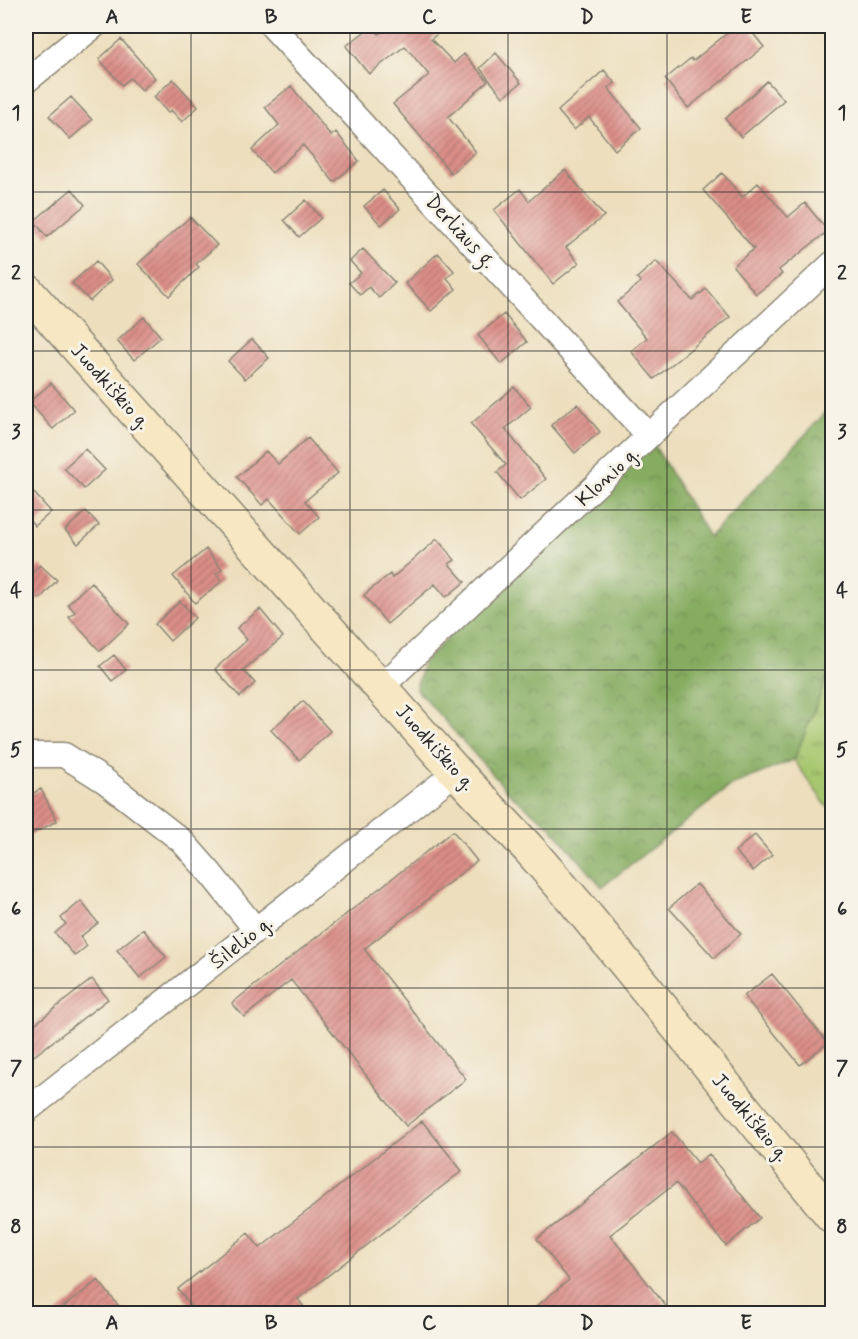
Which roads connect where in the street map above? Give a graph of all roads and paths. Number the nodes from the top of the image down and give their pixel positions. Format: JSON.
{"nodes":[{"id":1,"x":94,"y":26,"type":"edge"},
{"id":2,"x":272,"y":26,"type":"edge"},
{"id":3,"x":26,"y":81,"type":"edge"},
{"id":4,"x":832,"y":264,"type":"edge"},
{"id":5,"x":26,"y":290,"type":"edge"},
{"id":6,"x":649,"y":436,"type":"junction"},
{"id":7,"x":381,"y":687,"type":"junction"},
{"id":8,"x":26,"y":755,"type":"edge"},
{"id":9,"x":456,"y":772,"type":"junction"},
{"id":10,"x":256,"y":930,"type":"junction"},
{"id":11,"x":26,"y":1112,"type":"edge"},
{"id":12,"x":832,"y":1216,"type":"edge"}],
"edges":[{"from":1,"to":3,"type":"street"},
{"from":2,"to":6,"type":"street","name":"Derliaus g."},
{"from":4,"to":6,"type":"street","name":"Klonio g."},
{"from":5,"to":7,"type":"street","name":"Juodkiškio g."},
{"from":6,"to":7,"type":"street","name":"Klonio g."},
{"from":7,"to":9,"type":"street","name":"Juodkiškio g."},
{"from":8,"to":10,"type":"street"},
{"from":9,"to":10,"type":"street","name":"Šilelio g."},
{"from":9,"to":12,"type":"street","name":"Juodkiškio g."},
{"from":10,"to":11,"type":"street","name":"Šilelio g."}]}
